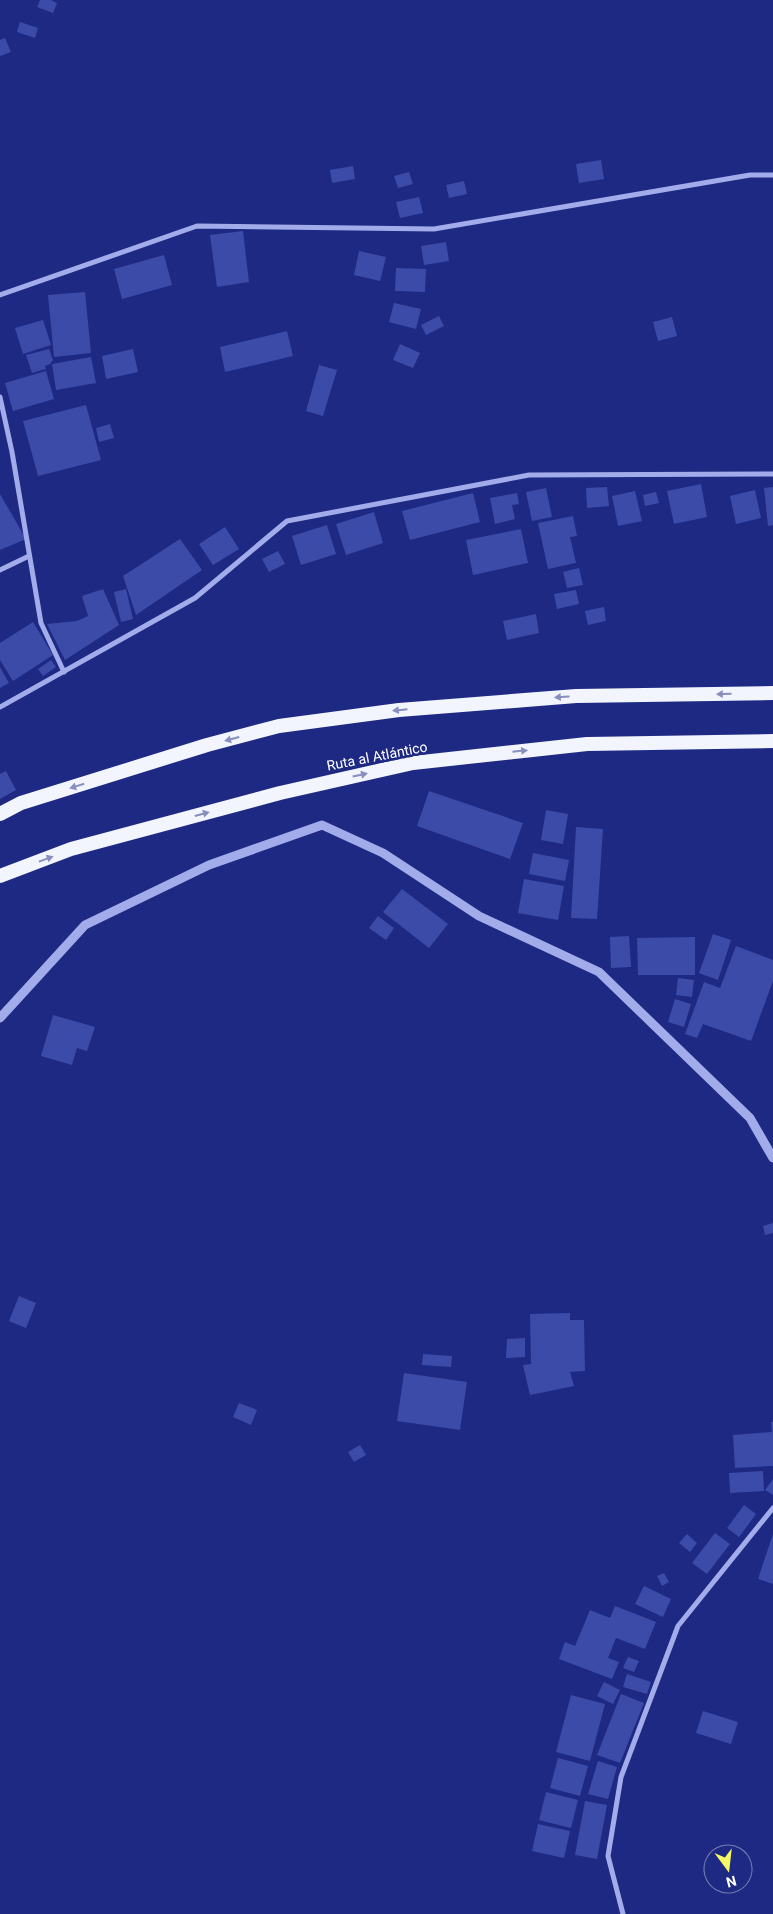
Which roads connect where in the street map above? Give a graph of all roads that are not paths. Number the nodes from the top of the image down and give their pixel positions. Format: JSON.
{"nodes":[{"id":1,"x":773,"y":175,"type":"edge"},
{"id":2,"x":0,"y":295,"type":"edge"},
{"id":3,"x":0,"y":397,"type":"edge"},
{"id":4,"x":773,"y":474,"type":"edge"},
{"id":5,"x":29,"y":556,"type":"junction"},
{"id":6,"x":0,"y":570,"type":"edge"},
{"id":7,"x":64,"y":672,"type":"junction"},
{"id":8,"x":773,"y":694,"type":"edge"},
{"id":9,"x":0,"y":707,"type":"edge"},
{"id":10,"x":773,"y":741,"type":"edge"},
{"id":11,"x":0,"y":814,"type":"edge"},
{"id":12,"x":0,"y":876,"type":"edge"},
{"id":13,"x":0,"y":1018,"type":"edge"},
{"id":14,"x":773,"y":1158,"type":"edge"},
{"id":15,"x":773,"y":1508,"type":"edge"},
{"id":16,"x":623,"y":1914,"type":"edge"}],
"edges":[{"from":1,"to":2,"type":"street"},
{"from":3,"to":5,"type":"street"},
{"from":4,"to":7,"type":"street"},
{"from":5,"to":6,"type":"street"},
{"from":5,"to":7,"type":"street"},
{"from":7,"to":9,"type":"street"},
{"from":8,"to":11,"type":"highway","one_way":true},
{"from":12,"to":10,"type":"highway","name":"Ruta al Atlántico","one_way":true},
{"from":13,"to":14,"type":"street"},
{"from":15,"to":16,"type":"street"}]}
